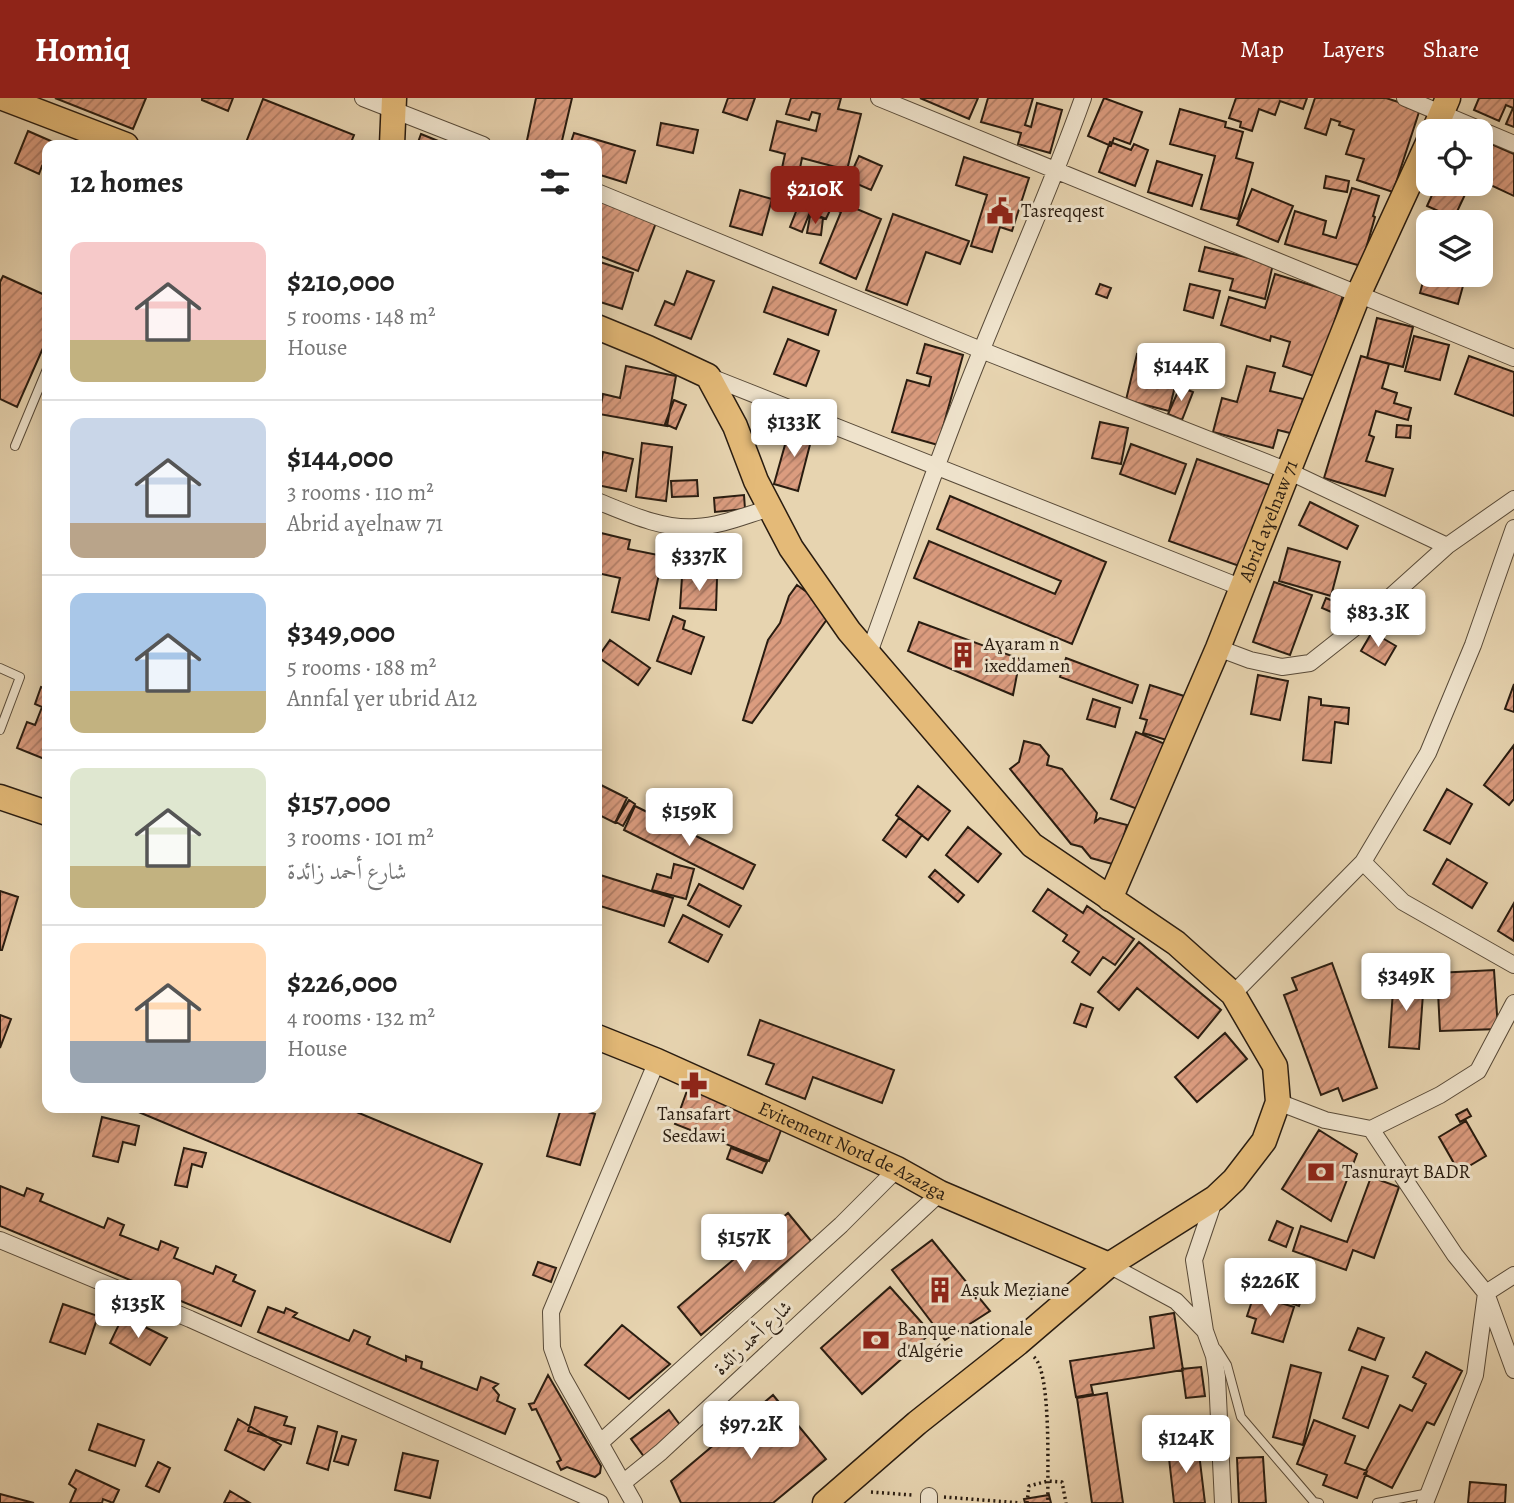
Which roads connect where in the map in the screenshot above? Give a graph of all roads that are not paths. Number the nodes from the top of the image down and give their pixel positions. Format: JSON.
{"nodes":[{"id":1,"x":4,"y":98,"type":"edge"},
{"id":2,"x":363,"y":98,"type":"edge"},
{"id":3,"x":879,"y":98,"type":"edge"},
{"id":4,"x":1083,"y":98,"type":"edge"},
{"id":5,"x":1405,"y":98,"type":"edge"},
{"id":6,"x":394,"y":104,"type":"edge"},
{"id":7,"x":1442,"y":114,"type":"edge"},
{"id":8,"x":107,"y":140,"type":"edge"},
{"id":9,"x":392,"y":140,"type":"edge"},
{"id":10,"x":472,"y":140,"type":"edge"},
{"id":11,"x":1514,"y":144,"type":"edge"},
{"id":12,"x":1416,"y":169,"type":"edge"},
{"id":13,"x":1057,"y":171,"type":"junction"},
{"id":14,"x":602,"y":194,"type":"edge"},
{"id":15,"x":1359,"y":293,"type":"junction"},
{"id":16,"x":602,"y":329,"type":"edge"},
{"id":17,"x":981,"y":350,"type":"junction"},
{"id":18,"x":1514,"y":358,"type":"edge"},
{"id":19,"x":708,"y":376,"type":"junction"},
{"id":20,"x":42,"y":381,"type":"edge"},
{"id":21,"x":15,"y":446,"type":"dead end"},
{"id":22,"x":937,"y":465,"type":"junction"},
{"id":23,"x":1288,"y":471,"type":"junction"},
{"id":24,"x":1514,"y":499,"type":"edge"},
{"id":25,"x":602,"y":503,"type":"edge"},
{"id":26,"x":770,"y":508,"type":"junction"},
{"id":27,"x":1514,"y":528,"type":"edge"},
{"id":28,"x":1447,"y":546,"type":"junction"},
{"id":29,"x":1240,"y":587,"type":"junction"},
{"id":30,"x":1218,"y":648,"type":"junction"},
{"id":31,"x":869,"y":653,"type":"junction"},
{"id":32,"x":0,"y":668,"type":"edge"},
{"id":33,"x":0,"y":730,"type":"edge"},
{"id":34,"x":0,"y":797,"type":"edge"},
{"id":35,"x":42,"y":811,"type":"edge"},
{"id":36,"x":1363,"y":862,"type":"junction"},
{"id":37,"x":1110,"y":899,"type":"junction"},
{"id":38,"x":1514,"y":965,"type":"edge"},
{"id":39,"x":1233,"y":994,"type":"junction"},
{"id":40,"x":1514,"y":1003,"type":"edge"},
{"id":41,"x":602,"y":1039,"type":"edge"},
{"id":42,"x":657,"y":1061,"type":"junction"},
{"id":43,"x":1278,"y":1102,"type":"junction"},
{"id":44,"x":1371,"y":1129,"type":"junction"},
{"id":45,"x":897,"y":1169,"type":"junction"},
{"id":46,"x":940,"y":1193,"type":"junction"},
{"id":47,"x":1215,"y":1198,"type":"junction"},
{"id":48,"x":0,"y":1240,"type":"edge"},
{"id":49,"x":1109,"y":1265,"type":"junction"},
{"id":50,"x":1514,"y":1275,"type":"edge"},
{"id":51,"x":1486,"y":1293,"type":"junction"},
{"id":52,"x":1205,"y":1331,"type":"junction"},
{"id":53,"x":1514,"y":1370,"type":"edge"},
{"id":54,"x":601,"y":1442,"type":"junction"},
{"id":55,"x":624,"y":1482,"type":"junction"},
{"id":56,"x":1427,"y":1498,"type":"edge"},
{"id":57,"x":600,"y":1503,"type":"edge"},
{"id":58,"x":634,"y":1503,"type":"edge"},
{"id":59,"x":825,"y":1503,"type":"edge"},
{"id":60,"x":1223,"y":1503,"type":"edge"},
{"id":61,"x":1319,"y":1503,"type":"edge"},
{"id":62,"x":1377,"y":1503,"type":"edge"}],
"edges":[{"from":1,"to":8,"type":"main road"},
{"from":2,"to":6,"type":"street"},
{"from":3,"to":13,"type":"street"},
{"from":4,"to":13,"type":"street"},
{"from":5,"to":7,"type":"street"},
{"from":6,"to":9,"type":"main road"},
{"from":6,"to":10,"type":"street"},
{"from":7,"to":11,"type":"street"},
{"from":12,"to":15,"type":"main road","name":"Abrid aɣelnaw 71"},
{"from":13,"to":15,"type":"street"},
{"from":13,"to":17,"type":"street"},
{"from":14,"to":17,"type":"street"},
{"from":15,"to":18,"type":"street"},
{"from":15,"to":23,"type":"main road","name":"Abrid aɣelnaw 71"},
{"from":16,"to":19,"type":"main road"},
{"from":17,"to":22,"type":"street"},
{"from":17,"to":23,"type":"street"},
{"from":19,"to":22,"type":"street"},
{"from":19,"to":26,"type":"main road"},
{"from":20,"to":21,"type":"lane"},
{"from":22,"to":29,"type":"street"},
{"from":22,"to":31,"type":"street"},
{"from":23,"to":28,"type":"street"},
{"from":23,"to":29,"type":"main road","name":"Abrid aɣelnaw 71"},
{"from":24,"to":28,"type":"street"},
{"from":25,"to":26,"type":"street"},
{"from":26,"to":31,"type":"main road"},
{"from":27,"to":36,"type":"street"},
{"from":28,"to":30,"type":"street"},
{"from":29,"to":30,"type":"main road","name":"Abrid aɣelnaw 71"},
{"from":30,"to":37,"type":"main road","name":"Abrid aɣelnaw 71"},
{"from":31,"to":37,"type":"main road"},
{"from":32,"to":33,"type":"lane"},
{"from":34,"to":35,"type":"main road"},
{"from":36,"to":38,"type":"street"},
{"from":36,"to":39,"type":"street"},
{"from":37,"to":39,"type":"main road"},
{"from":39,"to":43,"type":"main road"},
{"from":40,"to":44,"type":"street"},
{"from":41,"to":42,"type":"main road","name":"Evitement Nord de Azazga"},
{"from":42,"to":45,"type":"main road","name":"Evitement Nord de Azazga"},
{"from":42,"to":54,"type":"street"},
{"from":43,"to":44,"type":"street"},
{"from":43,"to":47,"type":"main road"},
{"from":44,"to":51,"type":"street"},
{"from":45,"to":46,"type":"main road","name":"Evitement Nord de Azazga"},
{"from":45,"to":54,"type":"street","name":"شارع أحمد زائدة"},
{"from":46,"to":49,"type":"main road","name":"Evitement Nord de Azazga"},
{"from":46,"to":55,"type":"street","name":"شارع أحمد زائدة"},
{"from":47,"to":49,"type":"main road"},
{"from":47,"to":52,"type":"street"},
{"from":48,"to":57,"type":"street"},
{"from":49,"to":52,"type":"street"},
{"from":49,"to":59,"type":"main road"},
{"from":50,"to":51,"type":"street"},
{"from":51,"to":53,"type":"street"},
{"from":51,"to":56,"type":"street"},
{"from":52,"to":60,"type":"street"},
{"from":52,"to":61,"type":"lane"},
{"from":54,"to":55,"type":"street"},
{"from":55,"to":58,"type":"street"},
{"from":56,"to":62,"type":"lane"}]}
